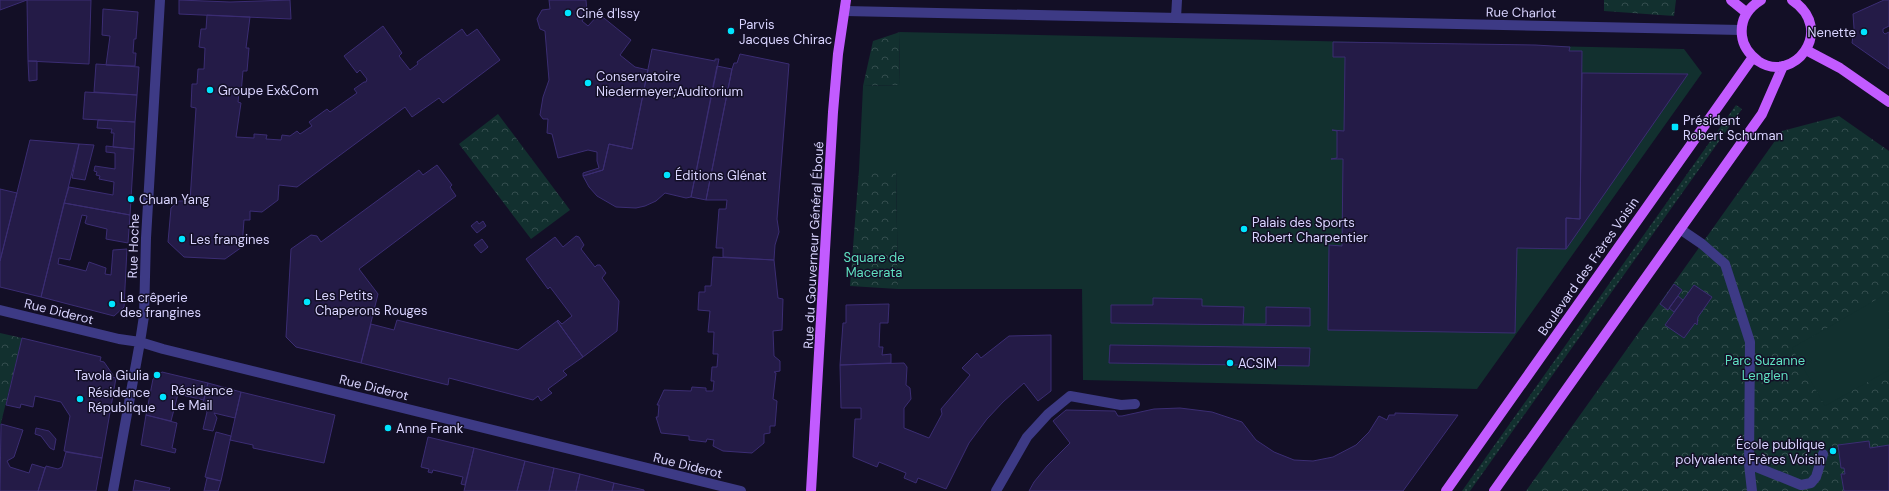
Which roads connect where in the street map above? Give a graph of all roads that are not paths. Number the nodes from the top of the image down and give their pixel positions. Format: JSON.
{"nodes":[{"id":1,"x":160,"y":0,"type":"edge"},
{"id":2,"x":846,"y":0,"type":"edge"},
{"id":3,"x":1177,"y":0,"type":"edge"},
{"id":4,"x":1731,"y":0,"type":"edge"},
{"id":5,"x":1761,"y":0,"type":"edge"},
{"id":6,"x":1799,"y":2,"type":"edge"},
{"id":7,"x":845,"y":11,"type":"junction"},
{"id":8,"x":1747,"y":13,"type":"junction"},
{"id":9,"x":1176,"y":18,"type":"junction"},
{"id":10,"x":1741,"y":30,"type":"junction"},
{"id":11,"x":1806,"y":50,"type":"junction"},
{"id":12,"x":1753,"y":57,"type":"junction"},
{"id":13,"x":1783,"y":66,"type":"junction"},
{"id":14,"x":1889,"y":102,"type":"edge"},
{"id":15,"x":1680,"y":229,"type":"junction"},
{"id":16,"x":0,"y":310,"type":"edge"},
{"id":17,"x":140,"y":342,"type":"junction"},
{"id":18,"x":1135,"y":404,"type":"dead end"},
{"id":19,"x":1823,"y":454,"type":"dead end"},
{"id":20,"x":1749,"y":464,"type":"junction"},
{"id":21,"x":113,"y":491,"type":"edge"},
{"id":22,"x":741,"y":491,"type":"edge"},
{"id":23,"x":811,"y":491,"type":"edge"},
{"id":24,"x":996,"y":491,"type":"edge"},
{"id":25,"x":1446,"y":491,"type":"edge"},
{"id":26,"x":1494,"y":491,"type":"edge"},
{"id":27,"x":1752,"y":491,"type":"edge"}],
"edges":[{"from":1,"to":17,"type":"street","name":"Rue Hoche"},
{"from":2,"to":7,"type":"main road","name":"Rue du Gouverneur Général Éboué"},
{"from":3,"to":9,"type":"street"},
{"from":4,"to":8,"type":"main road"},
{"from":5,"to":8,"type":"main road"},
{"from":6,"to":11,"type":"main road"},
{"from":7,"to":9,"type":"street","name":"Rue Charlot"},
{"from":7,"to":23,"type":"main road","name":"Rue du Gouverneur Général Éboué"},
{"from":8,"to":10,"type":"main road"},
{"from":9,"to":10,"type":"street","name":"Rue Charlot"},
{"from":10,"to":12,"type":"main road"},
{"from":11,"to":13,"type":"main road"},
{"from":11,"to":14,"type":"main road"},
{"from":12,"to":13,"type":"main road"},
{"from":12,"to":25,"type":"main road","name":"Boulevard des Frères Voisin"},
{"from":13,"to":15,"type":"main road"},
{"from":15,"to":20,"type":"street"},
{"from":15,"to":26,"type":"main road"},
{"from":16,"to":17,"type":"street","name":"Rue Diderot"},
{"from":17,"to":21,"type":"street","name":"Rue Hoche"},
{"from":17,"to":22,"type":"street","name":"Rue Diderot"},
{"from":18,"to":24,"type":"street"},
{"from":19,"to":20,"type":"street"},
{"from":20,"to":27,"type":"street"}]}
